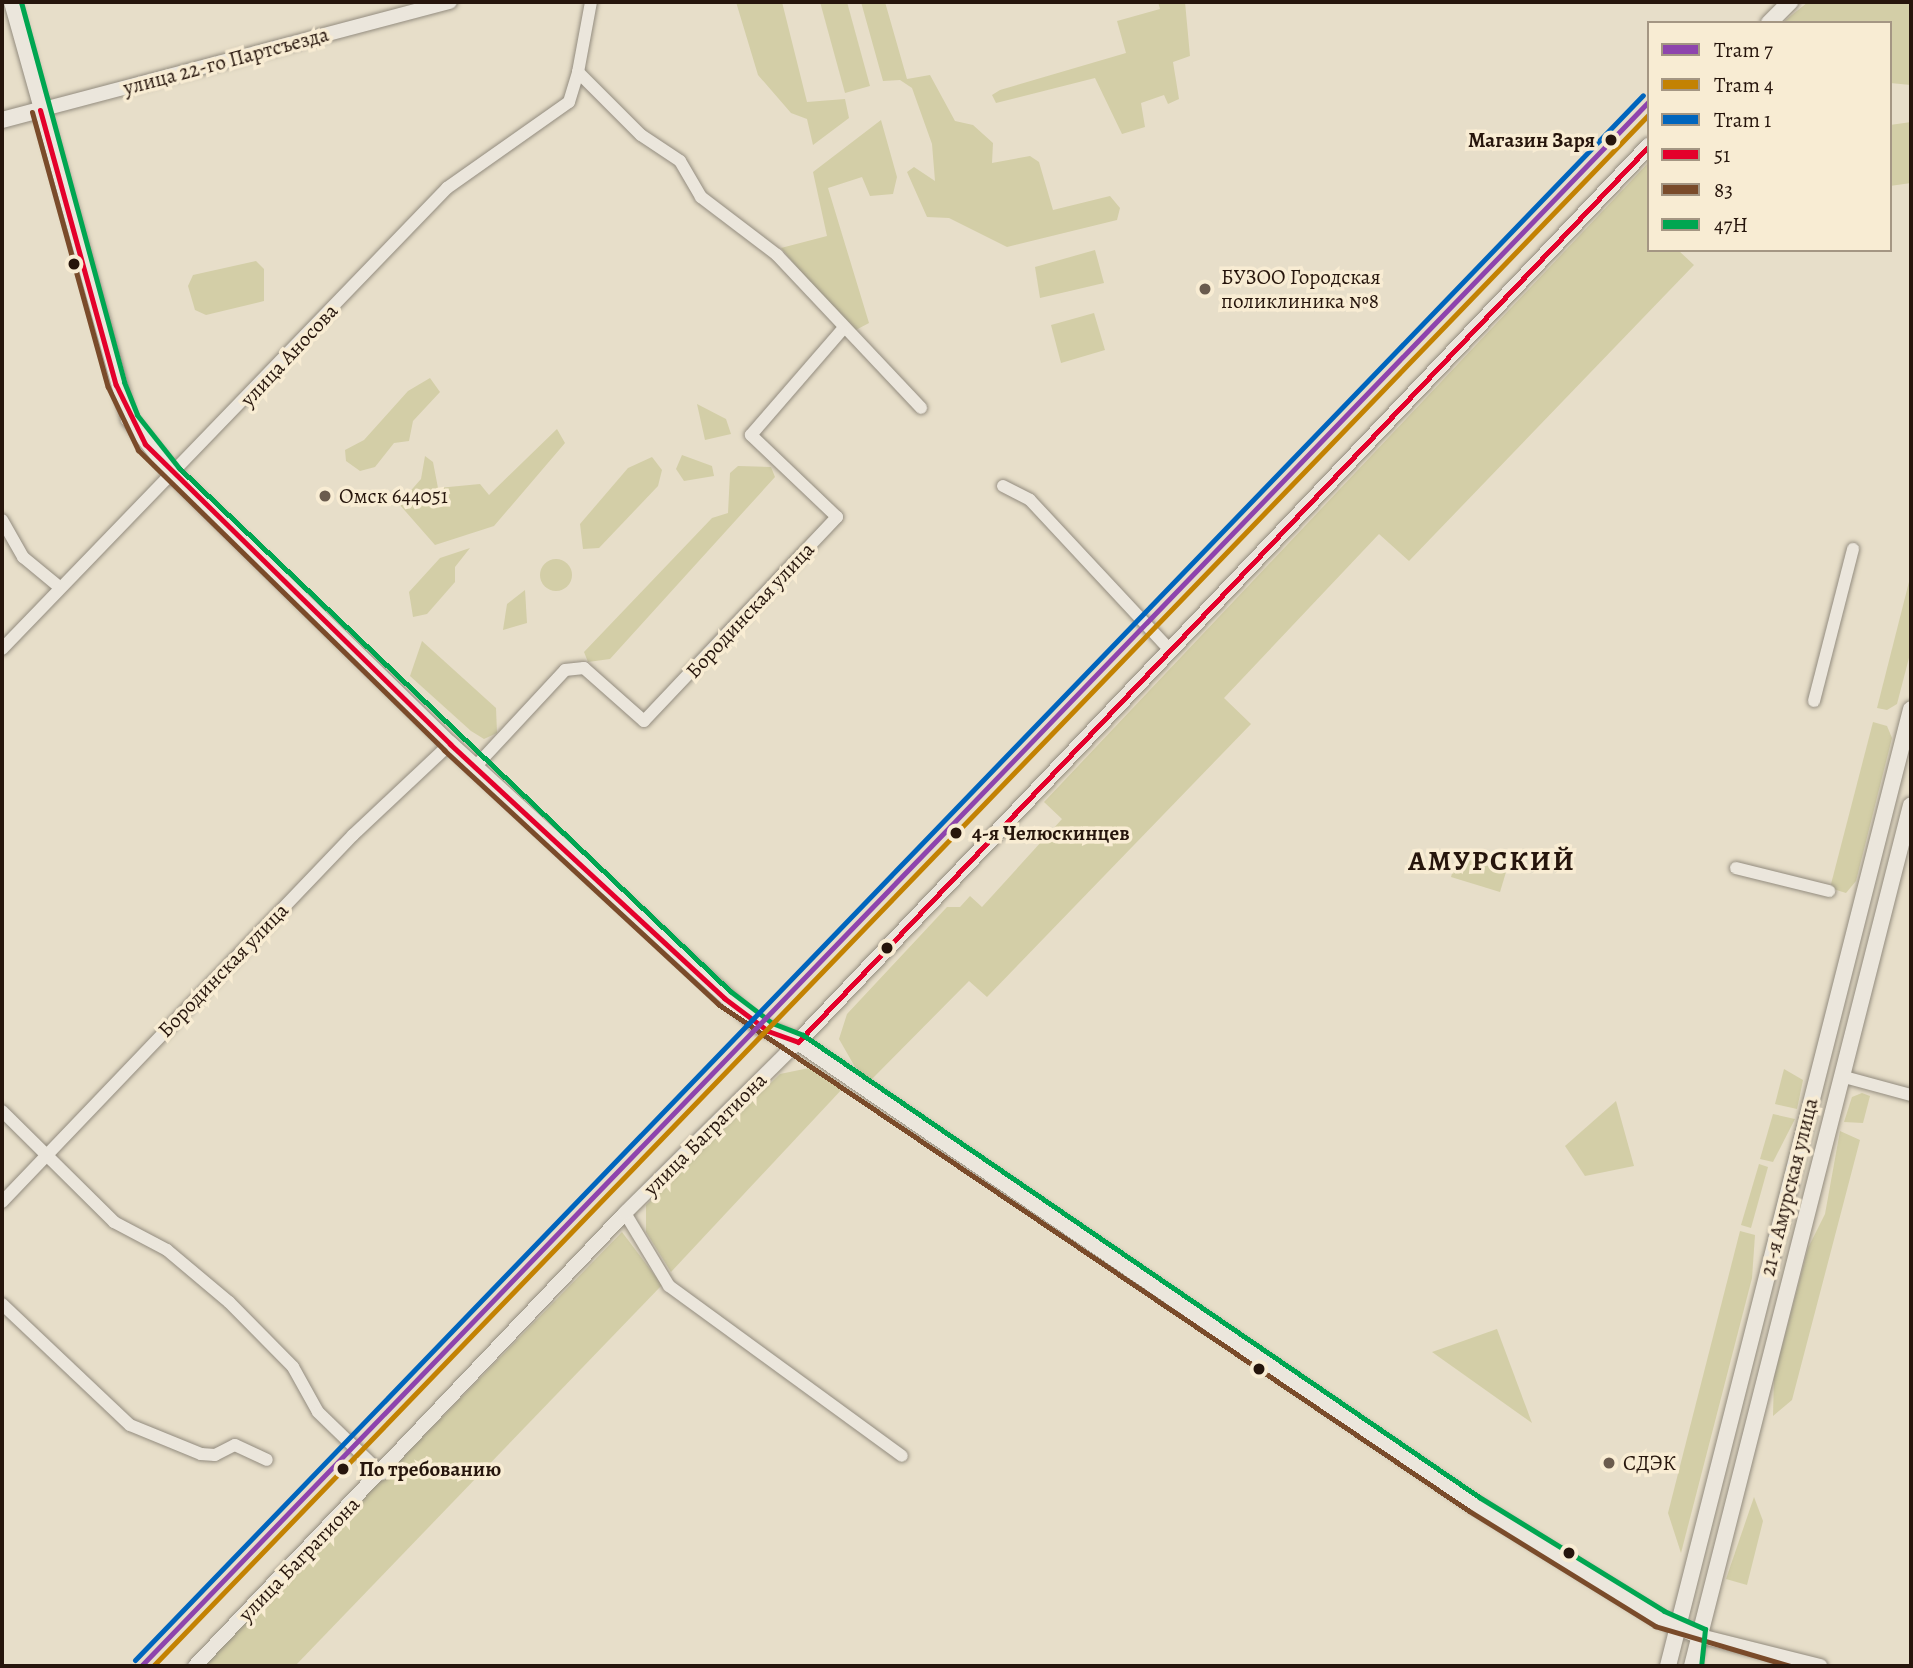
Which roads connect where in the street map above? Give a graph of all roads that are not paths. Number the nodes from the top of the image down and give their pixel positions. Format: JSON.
{"nodes":[{"id":1,"x":12,"y":2,"type":"edge"},
{"id":2,"x":450,"y":2,"type":"edge"},
{"id":3,"x":590,"y":2,"type":"edge"},
{"id":4,"x":1790,"y":2,"type":"edge"},
{"id":5,"x":1771,"y":21,"type":"edge"},
{"id":6,"x":578,"y":72,"type":"junction"},
{"id":7,"x":40,"y":110,"type":"junction"},
{"id":8,"x":2,"y":120,"type":"edge"},
{"id":9,"x":1647,"y":148,"type":"edge"},
{"id":10,"x":842,"y":330,"type":"junction"},
{"id":11,"x":921,"y":408,"type":"dead end"},
{"id":12,"x":173,"y":474,"type":"junction"},
{"id":13,"x":1003,"y":486,"type":"dead end"},
{"id":14,"x":2,"y":520,"type":"edge"},
{"id":15,"x":1853,"y":549,"type":"dead end"},
{"id":16,"x":58,"y":586,"type":"junction"},
{"id":17,"x":2,"y":649,"type":"edge"},
{"id":18,"x":1171,"y":651,"type":"junction"},
{"id":19,"x":1814,"y":701,"type":"dead end"},
{"id":20,"x":1911,"y":709,"type":"edge"},
{"id":21,"x":450,"y":744,"type":"junction"},
{"id":22,"x":475,"y":767,"type":"junction"},
{"id":23,"x":1911,"y":805,"type":"edge"},
{"id":24,"x":1736,"y":868,"type":"dead end"},
{"id":25,"x":1829,"y":891,"type":"dead end"},
{"id":26,"x":798,"y":1042,"type":"junction"},
{"id":27,"x":1841,"y":1076,"type":"junction"},
{"id":28,"x":1911,"y":1095,"type":"edge"},
{"id":29,"x":2,"y":1111,"type":"edge"},
{"id":30,"x":47,"y":1156,"type":"junction"},
{"id":31,"x":2,"y":1202,"type":"edge"},
{"id":32,"x":625,"y":1213,"type":"junction"},
{"id":33,"x":2,"y":1304,"type":"edge"},
{"id":34,"x":902,"y":1456,"type":"dead end"},
{"id":35,"x":267,"y":1460,"type":"dead end"},
{"id":36,"x":382,"y":1474,"type":"junction"},
{"id":37,"x":1678,"y":1630,"type":"junction"},
{"id":38,"x":1700,"y":1636,"type":"junction"},
{"id":39,"x":195,"y":1666,"type":"edge"},
{"id":40,"x":1668,"y":1666,"type":"edge"},
{"id":41,"x":1692,"y":1666,"type":"edge"},
{"id":42,"x":1820,"y":1666,"type":"edge"}],
"edges":[{"from":1,"to":7,"type":"main road"},
{"from":2,"to":7,"type":"street","name":"улица 22-го Партсъезда"},
{"from":3,"to":6,"type":"street","name":"улица Аносова"},
{"from":4,"to":5,"type":"main road"},
{"from":6,"to":10,"type":"street"},
{"from":6,"to":12,"type":"street","name":"улица Аносова"},
{"from":7,"to":8,"type":"main road","name":"улица 22-го Партсъезда"},
{"from":7,"to":12,"type":"main road"},
{"from":9,"to":18,"type":"main road","name":"улица Багратиона"},
{"from":10,"to":11,"type":"street"},
{"from":10,"to":22,"type":"street","name":"Бородинская улица"},
{"from":12,"to":16,"type":"street","name":"улица Аносова"},
{"from":12,"to":21,"type":"main road"},
{"from":13,"to":18,"type":"street"},
{"from":14,"to":16,"type":"street"},
{"from":15,"to":19,"type":"street"},
{"from":16,"to":17,"type":"street","name":"улица Аносова"},
{"from":18,"to":26,"type":"main road","name":"улица Багратиона"},
{"from":20,"to":37,"type":"main road","name":"21-я Амурская улица"},
{"from":21,"to":22,"type":"main road"},
{"from":21,"to":30,"type":"street","name":"Бородинская улица"},
{"from":22,"to":26,"type":"main road"},
{"from":23,"to":27,"type":"main road","name":"21-я Амурская улица"},
{"from":24,"to":25,"type":"street"},
{"from":26,"to":32,"type":"street","name":"улица Багратиона"},
{"from":26,"to":37,"type":"main road"},
{"from":27,"to":28,"type":"street"},
{"from":27,"to":38,"type":"main road","name":"21-я Амурская улица"},
{"from":29,"to":30,"type":"street"},
{"from":30,"to":31,"type":"street","name":"Бородинская улица"},
{"from":30,"to":36,"type":"street"},
{"from":32,"to":34,"type":"street"},
{"from":32,"to":36,"type":"street","name":"улица Багратиона"},
{"from":33,"to":35,"type":"street"},
{"from":36,"to":39,"type":"street","name":"улица Багратиона"},
{"from":37,"to":38,"type":"main road"},
{"from":37,"to":40,"type":"main road","name":"21-я Амурская улица"},
{"from":38,"to":41,"type":"main road","name":"21-я Амурская улица"},
{"from":38,"to":42,"type":"street"}]}
